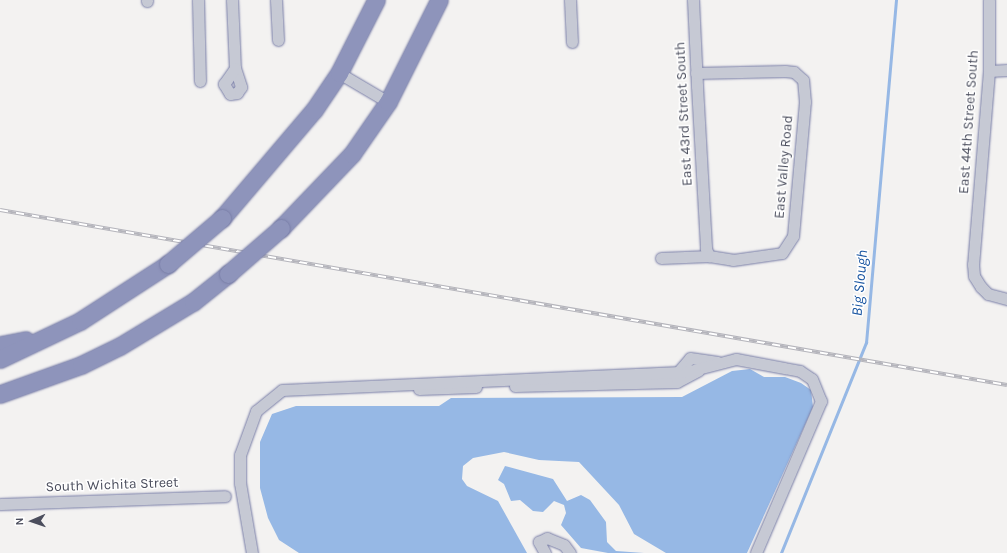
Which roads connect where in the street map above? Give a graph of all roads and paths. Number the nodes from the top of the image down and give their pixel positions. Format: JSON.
{"nodes":[{"id":1,"x":198,"y":0,"type":"edge"},
{"id":2,"x":232,"y":0,"type":"edge"},
{"id":3,"x":276,"y":0,"type":"edge"},
{"id":4,"x":376,"y":0,"type":"edge"},
{"id":5,"x":439,"y":0,"type":"edge"},
{"id":6,"x":570,"y":0,"type":"edge"},
{"id":7,"x":693,"y":0,"type":"edge"},
{"id":8,"x":989,"y":0,"type":"edge"},
{"id":9,"x":278,"y":40,"type":"dead end"},
{"id":10,"x":572,"y":42,"type":"dead end"},
{"id":11,"x":235,"y":68,"type":"dead end"},
{"id":12,"x":1007,"y":70,"type":"edge"},
{"id":13,"x":989,"y":71,"type":"junction"},
{"id":14,"x":339,"y":73,"type":"junction"},
{"id":15,"x":696,"y":73,"type":"junction"},
{"id":16,"x":200,"y":81,"type":"dead end"},
{"id":17,"x":388,"y":102,"type":"junction"},
{"id":18,"x":709,"y":256,"type":"junction"},
{"id":19,"x":661,"y":258,"type":"dead end"},
{"id":20,"x":1007,"y":299,"type":"edge"},
{"id":21,"x":46,"y":336,"type":"junction"},
{"id":22,"x":0,"y":345,"type":"edge"},
{"id":23,"x":0,"y":359,"type":"edge"},
{"id":24,"x":718,"y":362,"type":"junction"},
{"id":25,"x":700,"y":368,"type":"junction"},
{"id":26,"x":678,"y":372,"type":"junction"},
{"id":27,"x":37,"y":380,"type":"junction"},
{"id":28,"x":404,"y":382,"type":"junction"},
{"id":29,"x":0,"y":394,"type":"edge"},
{"id":30,"x":0,"y":400,"type":"edge"},
{"id":31,"x":225,"y":496,"type":"dead end"},
{"id":32,"x":0,"y":504,"type":"edge"},
{"id":33,"x":252,"y":553,"type":"edge"},
{"id":34,"x":545,"y":553,"type":"edge"},
{"id":35,"x":570,"y":553,"type":"edge"},
{"id":36,"x":756,"y":553,"type":"edge"}],
"edges":[{"from":1,"to":16,"type":"street"},
{"from":2,"to":11,"type":"street"},
{"from":3,"to":9,"type":"street"},
{"from":4,"to":14,"type":"highway"},
{"from":5,"to":17,"type":"highway"},
{"from":6,"to":10,"type":"street"},
{"from":7,"to":15,"type":"street","name":"East 43rd Street South"},
{"from":8,"to":13,"type":"street","name":"East 44th Street South"},
{"from":12,"to":13,"type":"street"},
{"from":13,"to":20,"type":"street","name":"East 44th Street South"},
{"from":14,"to":17,"type":"street"},
{"from":14,"to":21,"type":"highway","bridge":true},
{"from":15,"to":18,"type":"street","name":"East 43rd Street South"},
{"from":15,"to":18,"type":"street","name":"East Valley Road"},
{"from":17,"to":27,"type":"highway","bridge":true},
{"from":18,"to":19,"type":"street"},
{"from":21,"to":22,"type":"highway"},
{"from":21,"to":23,"type":"highway"},
{"from":24,"to":25,"type":"street"},
{"from":24,"to":26,"type":"street"},
{"from":24,"to":36,"type":"street"},
{"from":25,"to":26,"type":"street"},
{"from":25,"to":28,"type":"street"},
{"from":26,"to":28,"type":"street"},
{"from":27,"to":29,"type":"highway"},
{"from":27,"to":30,"type":"highway"},
{"from":28,"to":33,"type":"street"},
{"from":31,"to":32,"type":"street","name":"South Wichita Street"},
{"from":34,"to":35,"type":"street"}]}
